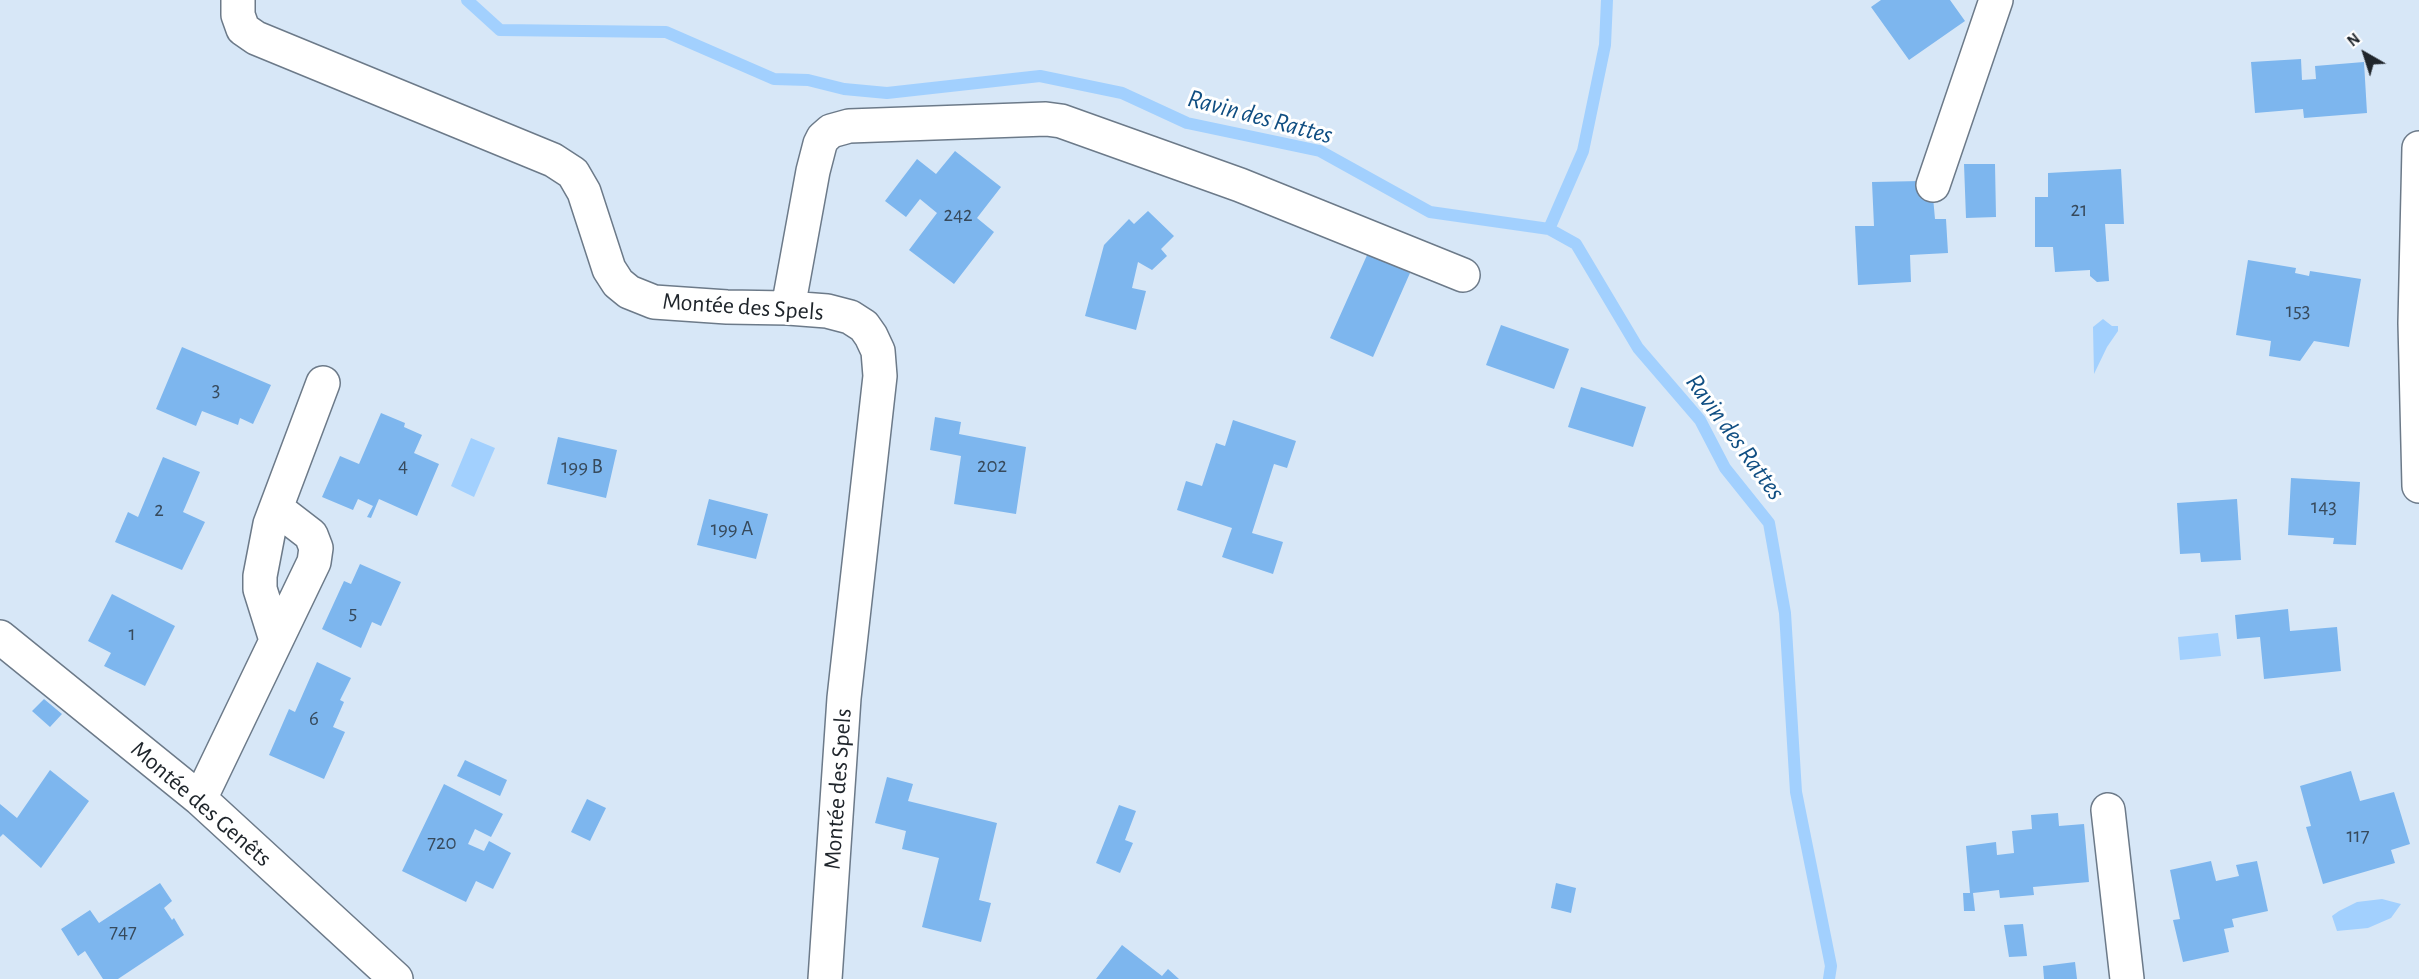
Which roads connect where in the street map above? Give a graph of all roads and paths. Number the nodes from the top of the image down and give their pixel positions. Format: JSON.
{"nodes":[{"id":1,"x":238,"y":0,"type":"edge"},
{"id":2,"x":1996,"y":0,"type":"edge"},
{"id":3,"x":2419,"y":148,"type":"edge"},
{"id":4,"x":1933,"y":184,"type":"dead end"},
{"id":5,"x":1463,"y":275,"type":"dead end"},
{"id":6,"x":788,"y":308,"type":"junction"},
{"id":7,"x":2417,"y":326,"type":"edge"},
{"id":8,"x":323,"y":383,"type":"dead end"},
{"id":9,"x":2419,"y":486,"type":"edge"},
{"id":10,"x":276,"y":508,"type":"junction"},
{"id":11,"x":0,"y":637,"type":"edge"},
{"id":12,"x":276,"y":640,"type":"junction"},
{"id":13,"x":200,"y":799,"type":"junction"},
{"id":14,"x":2108,"y":810,"type":"dead end"},
{"id":15,"x":396,"y":979,"type":"edge"},
{"id":16,"x":825,"y":979,"type":"edge"},
{"id":17,"x":2127,"y":979,"type":"edge"}],
"edges":[{"from":1,"to":6,"type":"street","name":"Montée des Spels"},
{"from":2,"to":4,"type":"street"},
{"from":3,"to":7,"type":"street"},
{"from":5,"to":6,"type":"street"},
{"from":6,"to":16,"type":"street","name":"Montée des Spels"},
{"from":7,"to":9,"type":"street"},
{"from":8,"to":10,"type":"street"},
{"from":10,"to":12,"type":"street"},
{"from":10,"to":12,"type":"street"},
{"from":11,"to":13,"type":"street","name":"Montée des Genêts"},
{"from":12,"to":13,"type":"street"},
{"from":13,"to":15,"type":"street","name":"Montée des Genêts"},
{"from":14,"to":17,"type":"street"}]}
